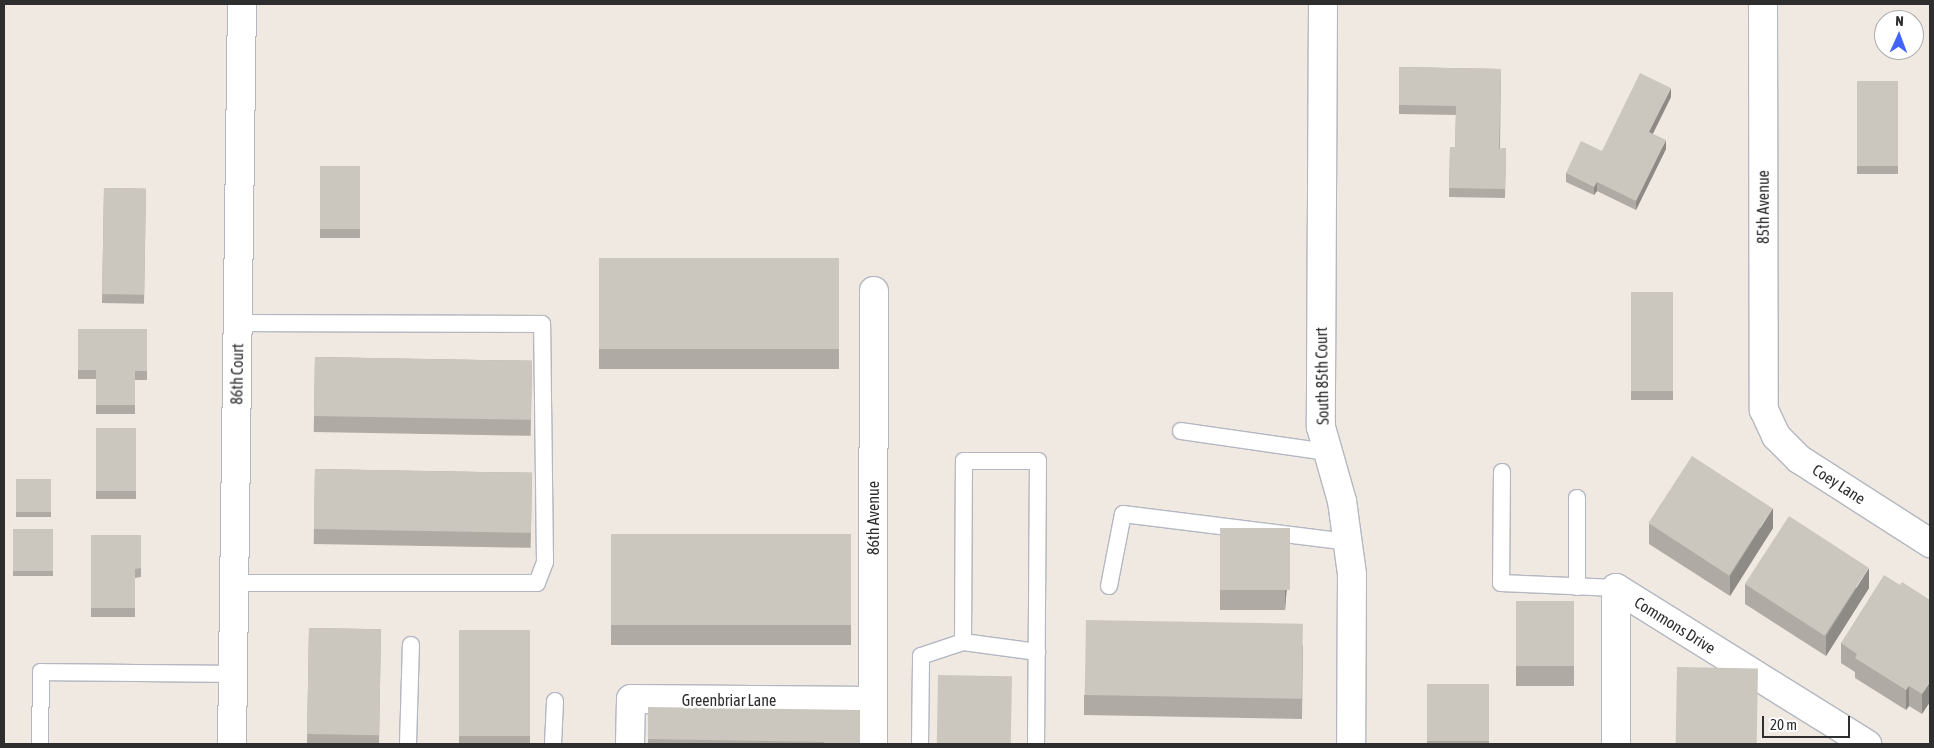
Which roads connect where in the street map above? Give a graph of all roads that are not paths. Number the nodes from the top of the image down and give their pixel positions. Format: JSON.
{"nodes":[{"id":1,"x":242,"y":4,"type":"edge"},
{"id":2,"x":1323,"y":4,"type":"edge"},
{"id":3,"x":1763,"y":4,"type":"edge"},
{"id":4,"x":874,"y":291,"type":"dead end"},
{"id":5,"x":238,"y":322,"type":"junction"},
{"id":6,"x":1764,"y":410,"type":"joint"},
{"id":7,"x":1181,"y":431,"type":"dead end"},
{"id":8,"x":1327,"y":452,"type":"junction"},
{"id":9,"x":1502,"y":472,"type":"dead end"},
{"id":10,"x":1577,"y":498,"type":"dead end"},
{"id":11,"x":1349,"y":542,"type":"junction"},
{"id":12,"x":1930,"y":543,"type":"edge"},
{"id":13,"x":234,"y":582,"type":"junction"},
{"id":14,"x":1109,"y":586,"type":"dead end"},
{"id":15,"x":1577,"y":587,"type":"junction"},
{"id":16,"x":1616,"y":588,"type":"junction"},
{"id":17,"x":963,"y":642,"type":"junction"},
{"id":18,"x":411,"y":645,"type":"dead end"},
{"id":19,"x":1037,"y":652,"type":"junction"},
{"id":20,"x":232,"y":674,"type":"junction"},
{"id":21,"x":555,"y":701,"type":"dead end"},
{"id":22,"x":873,"y":701,"type":"junction"},
{"id":23,"x":40,"y":744,"type":"edge"},
{"id":24,"x":232,"y":744,"type":"edge"},
{"id":25,"x":408,"y":744,"type":"edge"},
{"id":26,"x":553,"y":744,"type":"edge"},
{"id":27,"x":630,"y":744,"type":"edge"},
{"id":28,"x":872,"y":744,"type":"edge"},
{"id":29,"x":920,"y":744,"type":"edge"},
{"id":30,"x":1036,"y":744,"type":"edge"},
{"id":31,"x":1351,"y":744,"type":"edge"},
{"id":32,"x":1616,"y":744,"type":"edge"},
{"id":33,"x":1867,"y":744,"type":"edge"}],
"edges":[{"from":1,"to":5,"type":"street","name":"86th Court"},
{"from":2,"to":8,"type":"street","name":"South 85th Court"},
{"from":3,"to":6,"type":"street","name":"85th Avenue"},
{"from":4,"to":22,"type":"street","name":"86th Avenue"},
{"from":5,"to":13,"type":"street","name":"86th Court"},
{"from":5,"to":13,"type":"lane"},
{"from":6,"to":12,"type":"street","name":"Coey Lane"},
{"from":7,"to":8,"type":"lane"},
{"from":8,"to":11,"type":"street","name":"South 85th Court"},
{"from":9,"to":15,"type":"lane"},
{"from":10,"to":15,"type":"lane"},
{"from":11,"to":14,"type":"lane"},
{"from":11,"to":31,"type":"street","name":"South 85th Court"},
{"from":13,"to":20,"type":"street","name":"86th Court"},
{"from":15,"to":16,"type":"lane"},
{"from":16,"to":32,"type":"street","name":"Commons Drive"},
{"from":16,"to":33,"type":"street","name":"Commons Drive"},
{"from":17,"to":19,"type":"lane"},
{"from":17,"to":19,"type":"lane"},
{"from":17,"to":29,"type":"lane"},
{"from":18,"to":25,"type":"lane"},
{"from":19,"to":30,"type":"lane"},
{"from":20,"to":23,"type":"lane"},
{"from":20,"to":24,"type":"street","name":"86th Court"},
{"from":21,"to":26,"type":"lane"},
{"from":22,"to":27,"type":"street","name":"Greenbriar Lane"},
{"from":22,"to":28,"type":"street","name":"86th Avenue"}]}
